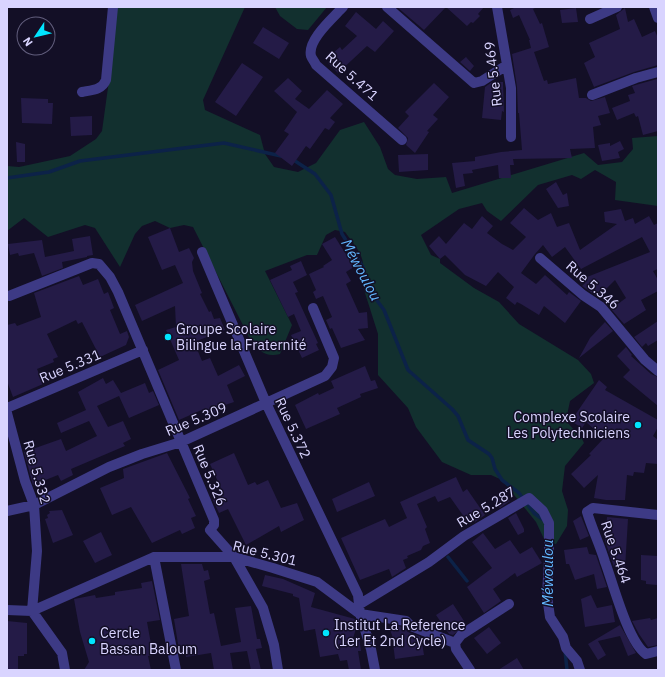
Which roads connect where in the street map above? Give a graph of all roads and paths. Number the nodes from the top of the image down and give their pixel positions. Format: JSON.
{"nodes":[{"id":1,"x":113,"y":7,"type":"edge"},
{"id":2,"x":343,"y":7,"type":"edge"},
{"id":3,"x":387,"y":7,"type":"edge"},
{"id":4,"x":497,"y":7,"type":"edge"},
{"id":5,"x":617,"y":7,"type":"edge"},
{"id":6,"x":654,"y":7,"type":"edge"},
{"id":7,"x":658,"y":18,"type":"edge"},
{"id":8,"x":590,"y":19,"type":"dead end"},
{"id":9,"x":507,"y":65,"type":"junction"},
{"id":10,"x":658,"y":72,"type":"edge"},
{"id":11,"x":82,"y":92,"type":"dead end"},
{"id":12,"x":592,"y":95,"type":"dead end"},
{"id":13,"x":511,"y":137,"type":"dead end"},
{"id":14,"x":402,"y":140,"type":"dead end"},
{"id":15,"x":202,"y":252,"type":"dead end"},
{"id":16,"x":540,"y":258,"type":"dead end"},
{"id":17,"x":9,"y":296,"type":"dead end"},
{"id":18,"x":313,"y":308,"type":"dead end"},
{"id":19,"x":143,"y":350,"type":"junction"},
{"id":20,"x":658,"y":371,"type":"edge"},
{"id":21,"x":266,"y":403,"type":"junction"},
{"id":22,"x":7,"y":408,"type":"edge"},
{"id":23,"x":7,"y":413,"type":"edge"},
{"id":24,"x":181,"y":442,"type":"junction"},
{"id":25,"x":34,"y":505,"type":"junction"},
{"id":26,"x":7,"y":511,"type":"edge"},
{"id":27,"x":658,"y":515,"type":"edge"},
{"id":28,"x":154,"y":557,"type":"junction"},
{"id":29,"x":234,"y":558,"type":"junction"},
{"id":30,"x":509,"y":604,"type":"dead end"},
{"id":31,"x":360,"y":609,"type":"junction"},
{"id":32,"x":7,"y":610,"type":"edge"},
{"id":33,"x":32,"y":611,"type":"junction"},
{"id":34,"x":455,"y":643,"type":"junction"},
{"id":35,"x":658,"y":651,"type":"edge"},
{"id":36,"x":65,"y":670,"type":"edge"},
{"id":37,"x":176,"y":670,"type":"edge"},
{"id":38,"x":278,"y":670,"type":"edge"},
{"id":39,"x":375,"y":670,"type":"edge"},
{"id":40,"x":470,"y":670,"type":"edge"},
{"id":41,"x":580,"y":670,"type":"edge"}],
"edges":[{"from":1,"to":11,"type":"street"},
{"from":2,"to":14,"type":"street","name":"Rue 5.471"},
{"from":3,"to":9,"type":"street"},
{"from":4,"to":9,"type":"street","name":"Rue 5.469"},
{"from":5,"to":8,"type":"street"},
{"from":6,"to":7,"type":"street"},
{"from":9,"to":13,"type":"street","name":"Rue 5.469"},
{"from":10,"to":12,"type":"street"},
{"from":15,"to":21,"type":"street","name":"Rue 5.372"},
{"from":16,"to":20,"type":"street","name":"Rue 5.346"},
{"from":17,"to":19,"type":"street","name":"Rue 5.326"},
{"from":18,"to":21,"type":"street","name":"Rue 5.309"},
{"from":19,"to":22,"type":"street","name":"Rue 5.331"},
{"from":19,"to":24,"type":"street","name":"Rue 5.326"},
{"from":21,"to":24,"type":"street","name":"Rue 5.309"},
{"from":21,"to":31,"type":"street","name":"Rue 5.372"},
{"from":23,"to":25,"type":"street","name":"Rue 5.332"},
{"from":24,"to":25,"type":"street","name":"Rue 5.309"},
{"from":24,"to":29,"type":"street","name":"Rue 5.326"},
{"from":25,"to":26,"type":"street","name":"Rue 5.309"},
{"from":25,"to":33,"type":"street","name":"Rue 5.332"},
{"from":27,"to":35,"type":"street","name":"Rue 5.464"},
{"from":28,"to":29,"type":"street","name":"Rue 5.301"},
{"from":28,"to":33,"type":"street","name":"Rue 5.301"},
{"from":28,"to":37,"type":"street"},
{"from":29,"to":31,"type":"street","name":"Rue 5.301"},
{"from":29,"to":38,"type":"street","name":"Rue 5.326"},
{"from":30,"to":34,"type":"street"},
{"from":31,"to":34,"type":"street","name":"Rue 5.301"},
{"from":31,"to":39,"type":"street","name":"Rue 5.372"},
{"from":31,"to":41,"type":"street","name":"Rue 5.287"},
{"from":32,"to":33,"type":"street"},
{"from":33,"to":36,"type":"street"},
{"from":34,"to":40,"type":"street"}]}
